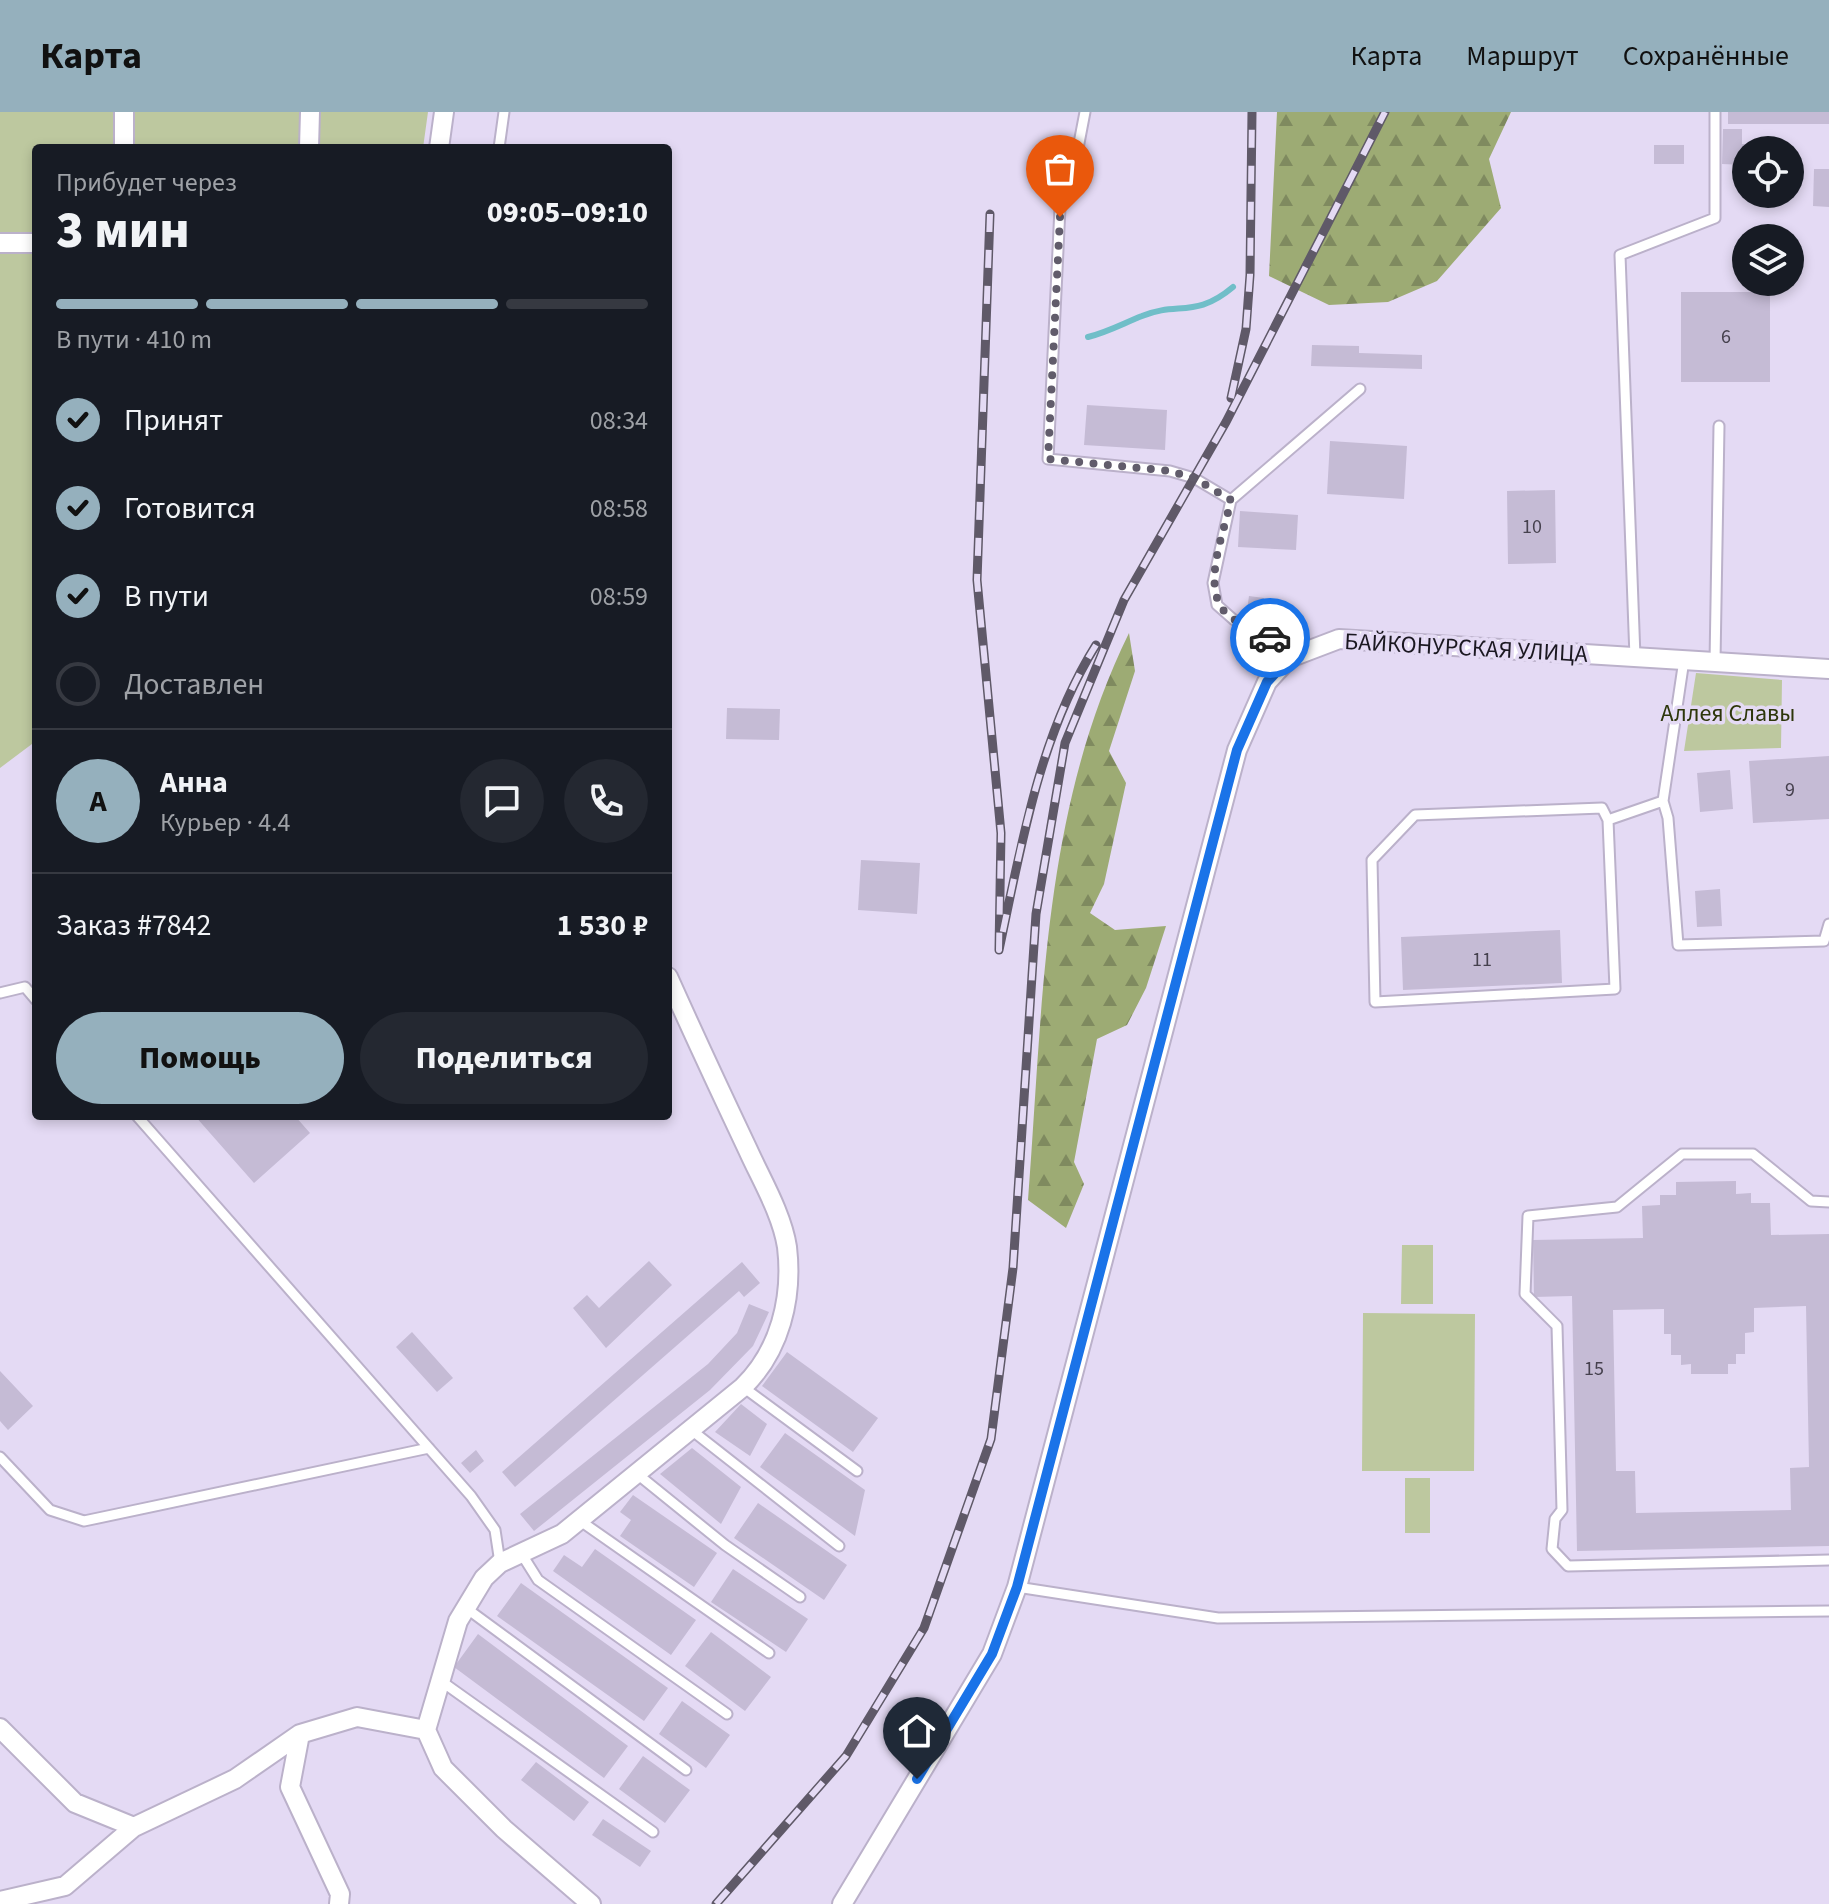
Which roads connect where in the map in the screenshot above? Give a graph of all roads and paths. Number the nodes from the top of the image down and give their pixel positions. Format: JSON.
{"nodes":[{"id":1,"x":124,"y":112,"type":"edge"},
{"id":2,"x":310,"y":112,"type":"edge"},
{"id":3,"x":444,"y":112,"type":"edge"},
{"id":4,"x":504,"y":112,"type":"edge"},
{"id":5,"x":1085,"y":112,"type":"edge"},
{"id":6,"x":1715,"y":112,"type":"edge"},
{"id":7,"x":124,"y":144,"type":"edge"},
{"id":8,"x":309,"y":144,"type":"edge"},
{"id":9,"x":440,"y":144,"type":"edge"},
{"id":10,"x":500,"y":144,"type":"edge"},
{"id":11,"x":0,"y":243,"type":"edge"},
{"id":12,"x":32,"y":243,"type":"edge"},
{"id":13,"x":1360,"y":389,"type":"dead end"},
{"id":14,"x":1719,"y":426,"type":"dead end"},
{"id":15,"x":1231,"y":500,"type":"junction"},
{"id":16,"x":1635,"y":657,"type":"junction"},
{"id":17,"x":1289,"y":658,"type":"junction"},
{"id":18,"x":1684,"y":660,"type":"junction"},
{"id":19,"x":1715,"y":662,"type":"junction"},
{"id":20,"x":1829,"y":669,"type":"edge"},
{"id":21,"x":1663,"y":801,"type":"junction"},
{"id":22,"x":1608,"y":820,"type":"junction"},
{"id":23,"x":1829,"y":924,"type":"edge"},
{"id":24,"x":672,"y":986,"type":"edge"},
{"id":25,"x":0,"y":993,"type":"edge"},
{"id":26,"x":32,"y":995,"type":"edge"},
{"id":27,"x":141,"y":1120,"type":"edge"},
{"id":28,"x":1829,"y":1202,"type":"edge"},
{"id":29,"x":743,"y":1387,"type":"junction"},
{"id":30,"x":690,"y":1429,"type":"junction"},
{"id":31,"x":429,"y":1448,"type":"junction"},
{"id":32,"x":0,"y":1457,"type":"edge"},
{"id":33,"x":857,"y":1471,"type":"dead end"},
{"id":34,"x":636,"y":1473,"type":"junction"},
{"id":35,"x":579,"y":1520,"type":"junction"},
{"id":36,"x":839,"y":1546,"type":"dead end"},
{"id":37,"x":521,"y":1553,"type":"junction"},
{"id":38,"x":1829,"y":1560,"type":"edge"},
{"id":39,"x":500,"y":1563,"type":"junction"},
{"id":40,"x":1017,"y":1587,"type":"junction"},
{"id":41,"x":800,"y":1597,"type":"dead end"},
{"id":42,"x":466,"y":1608,"type":"junction"},
{"id":43,"x":1829,"y":1611,"type":"edge"},
{"id":44,"x":769,"y":1653,"type":"dead end"},
{"id":45,"x":440,"y":1680,"type":"junction"},
{"id":46,"x":727,"y":1714,"type":"dead end"},
{"id":47,"x":0,"y":1728,"type":"edge"},
{"id":48,"x":426,"y":1730,"type":"junction"},
{"id":49,"x":300,"y":1734,"type":"junction"},
{"id":50,"x":686,"y":1770,"type":"dead end"},
{"id":51,"x":134,"y":1827,"type":"junction"},
{"id":52,"x":653,"y":1832,"type":"dead end"},
{"id":53,"x":0,"y":1901,"type":"edge"},
{"id":54,"x":339,"y":1904,"type":"edge"},
{"id":55,"x":591,"y":1904,"type":"edge"},
{"id":56,"x":842,"y":1904,"type":"edge"}],
"edges":[{"from":1,"to":7,"type":"street"},
{"from":2,"to":8,"type":"street"},
{"from":3,"to":9,"type":"street"},
{"from":4,"to":10,"type":"lane"},
{"from":5,"to":15,"type":"lane"},
{"from":6,"to":16,"type":"lane"},
{"from":11,"to":12,"type":"street"},
{"from":13,"to":15,"type":"lane"},
{"from":14,"to":19,"type":"lane"},
{"from":15,"to":17,"type":"lane"},
{"from":16,"to":17,"type":"street","name":"БАЙКОНУРСКАЯ УЛИЦА"},
{"from":16,"to":18,"type":"street","name":"БАЙКОНУРСКАЯ УЛИЦА"},
{"from":17,"to":40,"type":"street"},
{"from":18,"to":19,"type":"street","name":"БАЙКОНУРСКАЯ УЛИЦА"},
{"from":18,"to":21,"type":"lane"},
{"from":19,"to":20,"type":"street","name":"БАЙКОНУРСКАЯ УЛИЦА"},
{"from":21,"to":22,"type":"lane"},
{"from":21,"to":23,"type":"lane"},
{"from":22,"to":22,"type":"lane"},
{"from":24,"to":29,"type":"street"},
{"from":25,"to":26,"type":"lane"},
{"from":27,"to":31,"type":"lane"},
{"from":28,"to":38,"type":"lane"},
{"from":29,"to":30,"type":"street"},
{"from":29,"to":33,"type":"lane"},
{"from":30,"to":34,"type":"street"},
{"from":30,"to":36,"type":"lane"},
{"from":31,"to":32,"type":"lane"},
{"from":31,"to":39,"type":"lane"},
{"from":34,"to":35,"type":"street"},
{"from":34,"to":41,"type":"lane"},
{"from":35,"to":37,"type":"street"},
{"from":35,"to":44,"type":"lane"},
{"from":37,"to":39,"type":"street"},
{"from":37,"to":46,"type":"lane"},
{"from":39,"to":42,"type":"street"},
{"from":40,"to":43,"type":"lane"},
{"from":40,"to":56,"type":"street"},
{"from":42,"to":45,"type":"street"},
{"from":42,"to":50,"type":"lane"},
{"from":45,"to":48,"type":"street"},
{"from":45,"to":52,"type":"lane"},
{"from":47,"to":51,"type":"street"},
{"from":48,"to":49,"type":"street"},
{"from":48,"to":55,"type":"street"},
{"from":49,"to":51,"type":"street"},
{"from":49,"to":54,"type":"street"},
{"from":51,"to":53,"type":"street"}]}
